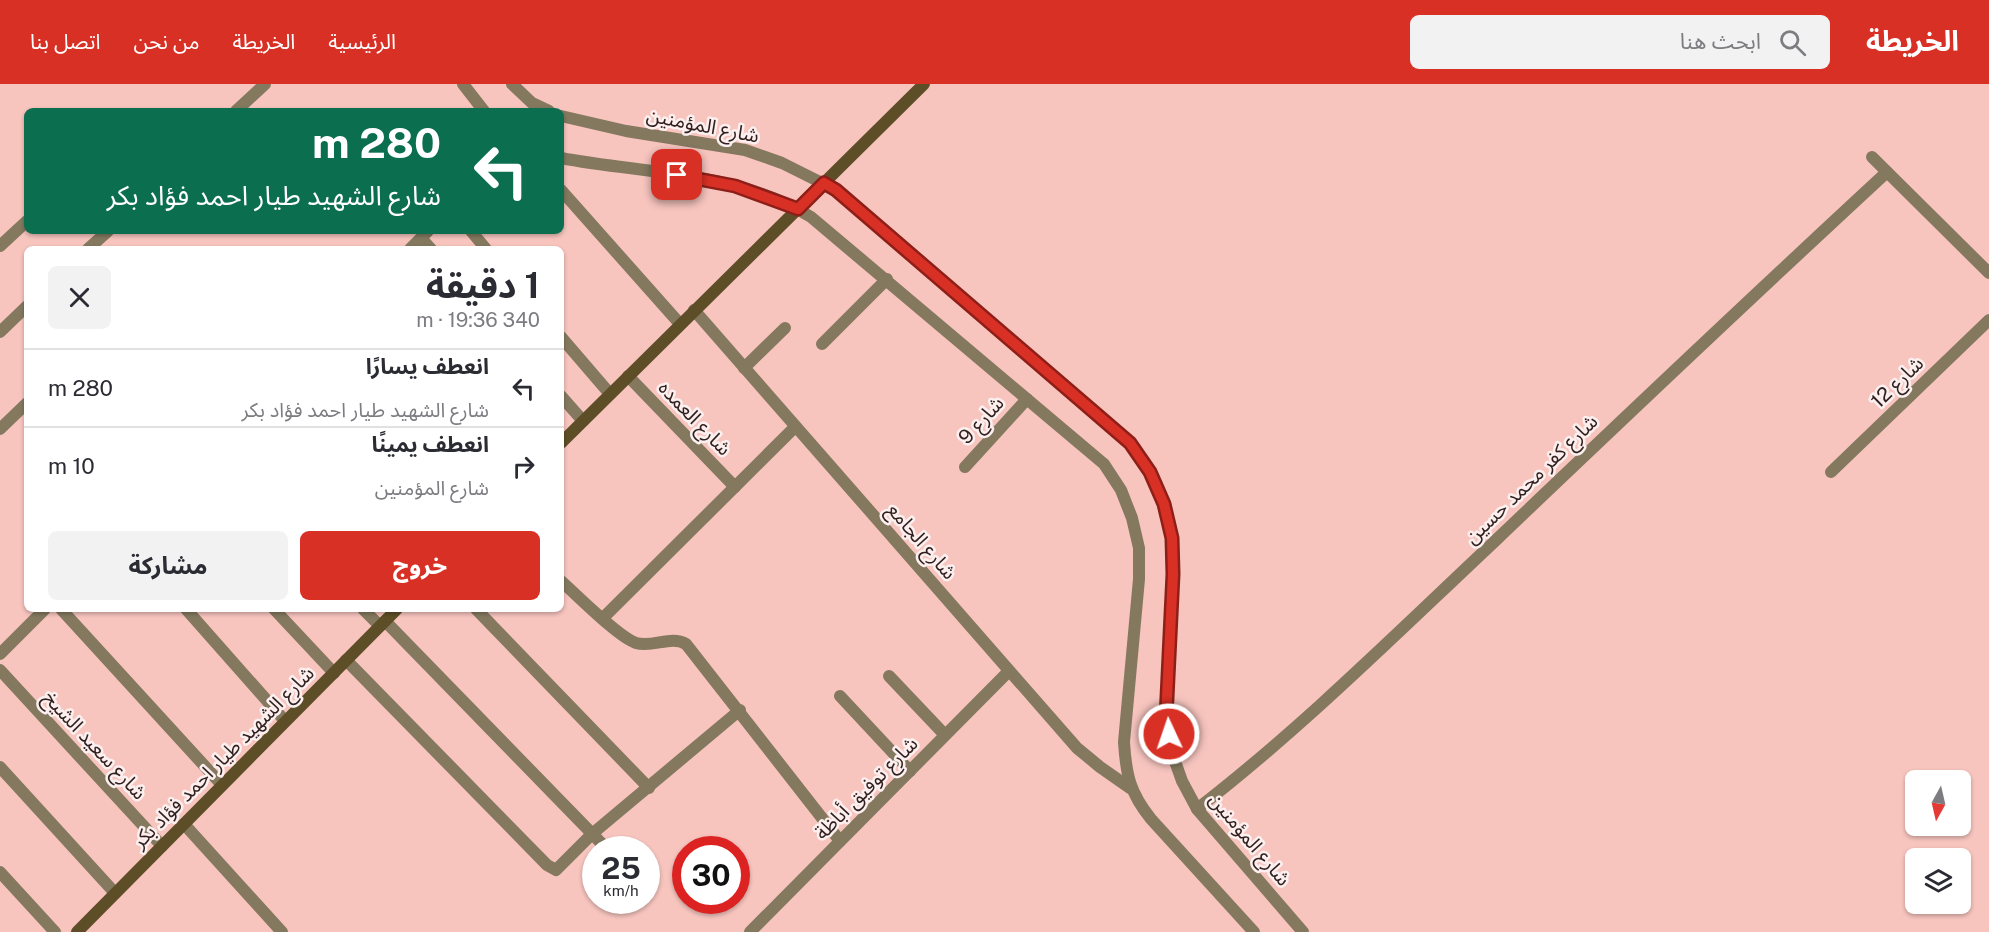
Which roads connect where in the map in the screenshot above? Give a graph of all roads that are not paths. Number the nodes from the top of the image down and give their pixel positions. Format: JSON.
{"nodes":[{"id":1,"x":265,"y":84,"type":"edge"},
{"id":2,"x":463,"y":84,"type":"edge"},
{"id":3,"x":512,"y":84,"type":"edge"},
{"id":4,"x":924,"y":84,"type":"edge"},
{"id":5,"x":239,"y":108,"type":"edge"},
{"id":6,"x":482,"y":108,"type":"edge"},
{"id":7,"x":543,"y":108,"type":"edge"},
{"id":8,"x":564,"y":117,"type":"edge"},
{"id":9,"x":1872,"y":157,"type":"dead end"},
{"id":10,"x":564,"y":158,"type":"edge"},
{"id":11,"x":1887,"y":172,"type":"junction"},
{"id":12,"x":824,"y":183,"type":"junction"},
{"id":13,"x":564,"y":193,"type":"edge"},
{"id":14,"x":798,"y":209,"type":"junction"},
{"id":15,"x":24,"y":224,"type":"edge"},
{"id":16,"x":105,"y":234,"type":"edge"},
{"id":17,"x":425,"y":234,"type":"edge"},
{"id":18,"x":474,"y":234,"type":"edge"},
{"id":19,"x":0,"y":246,"type":"edge"},
{"id":20,"x":91,"y":246,"type":"edge"},
{"id":21,"x":413,"y":246,"type":"edge"},
{"id":22,"x":484,"y":246,"type":"edge"},
{"id":23,"x":1989,"y":273,"type":"edge"},
{"id":24,"x":887,"y":279,"type":"junction"},
{"id":25,"x":24,"y":309,"type":"edge"},
{"id":26,"x":694,"y":310,"type":"junction"},
{"id":27,"x":1989,"y":320,"type":"edge"},
{"id":28,"x":680,"y":324,"type":"junction"},
{"id":29,"x":785,"y":328,"type":"dead end"},
{"id":30,"x":0,"y":332,"type":"edge"},
{"id":31,"x":564,"y":340,"type":"edge"},
{"id":32,"x":822,"y":344,"type":"dead end"},
{"id":33,"x":744,"y":368,"type":"junction"},
{"id":34,"x":628,"y":376,"type":"junction"},
{"id":35,"x":610,"y":394,"type":"junction"},
{"id":36,"x":564,"y":399,"type":"edge"},
{"id":37,"x":1027,"y":399,"type":"junction"},
{"id":38,"x":24,"y":406,"type":"edge"},
{"id":39,"x":583,"y":421,"type":"junction"},
{"id":40,"x":795,"y":427,"type":"junction"},
{"id":41,"x":0,"y":429,"type":"edge"},
{"id":42,"x":564,"y":440,"type":"edge"},
{"id":43,"x":965,"y":467,"type":"dead end"},
{"id":44,"x":1831,"y":472,"type":"dead end"},
{"id":45,"x":735,"y":486,"type":"junction"},
{"id":46,"x":564,"y":584,"type":"edge"},
{"id":47,"x":42,"y":612,"type":"edge"},
{"id":48,"x":65,"y":612,"type":"edge"},
{"id":49,"x":189,"y":612,"type":"edge"},
{"id":50,"x":277,"y":612,"type":"edge"},
{"id":51,"x":367,"y":612,"type":"edge"},
{"id":52,"x":394,"y":612,"type":"edge"},
{"id":53,"x":479,"y":612,"type":"edge"},
{"id":54,"x":603,"y":618,"type":"junction"},
{"id":55,"x":383,"y":623,"type":"junction"},
{"id":56,"x":0,"y":654,"type":"edge"},
{"id":57,"x":346,"y":660,"type":"junction"},
{"id":58,"x":0,"y":670,"type":"edge"},
{"id":59,"x":1009,"y":671,"type":"junction"},
{"id":60,"x":334,"y":673,"type":"junction"},
{"id":61,"x":889,"y":676,"type":"dead end"},
{"id":62,"x":840,"y":696,"type":"dead end"},
{"id":63,"x":740,"y":711,"type":"junction"},
{"id":64,"x":285,"y":722,"type":"junction"},
{"id":65,"x":945,"y":735,"type":"junction"},
{"id":66,"x":0,"y":767,"type":"edge"},
{"id":67,"x":910,"y":771,"type":"junction"},
{"id":68,"x":222,"y":786,"type":"junction"},
{"id":69,"x":648,"y":788,"type":"junction"},
{"id":70,"x":1130,"y":788,"type":"junction"},
{"id":71,"x":1197,"y":809,"type":"junction"},
{"id":72,"x":184,"y":824,"type":"junction"},
{"id":73,"x":592,"y":834,"type":"junction"},
{"id":74,"x":840,"y":841,"type":"junction"},
{"id":75,"x":162,"y":846,"type":"junction"},
{"id":76,"x":0,"y":872,"type":"edge"},
{"id":77,"x":115,"y":893,"type":"junction"},
{"id":78,"x":55,"y":932,"type":"edge"},
{"id":79,"x":77,"y":932,"type":"edge"},
{"id":80,"x":282,"y":932,"type":"edge"},
{"id":81,"x":750,"y":932,"type":"edge"},
{"id":82,"x":1254,"y":932,"type":"edge"},
{"id":83,"x":1303,"y":932,"type":"edge"}],
"edges":[{"from":1,"to":5,"type":"street"},
{"from":2,"to":6,"type":"street"},
{"from":3,"to":7,"type":"street"},
{"from":4,"to":12,"type":"street"},
{"from":8,"to":12,"type":"street","name":"شارع المؤمنين"},
{"from":9,"to":11,"type":"street"},
{"from":10,"to":14,"type":"street"},
{"from":11,"to":23,"type":"street"},
{"from":11,"to":71,"type":"street","name":"شارع كفر محمد حسين"},
{"from":12,"to":14,"type":"street"},
{"from":12,"to":71,"type":"street","name":"شارع المؤمنين"},
{"from":13,"to":28,"type":"street"},
{"from":14,"to":24,"type":"street"},
{"from":14,"to":26,"type":"street"},
{"from":15,"to":19,"type":"street"},
{"from":16,"to":20,"type":"street"},
{"from":17,"to":21,"type":"street"},
{"from":18,"to":22,"type":"street"},
{"from":24,"to":32,"type":"street"},
{"from":24,"to":37,"type":"street"},
{"from":25,"to":30,"type":"street"},
{"from":26,"to":28,"type":"street"},
{"from":26,"to":33,"type":"street","name":"شارع الجامع"},
{"from":27,"to":44,"type":"street","name":"شارع 12"},
{"from":28,"to":34,"type":"street"},
{"from":29,"to":33,"type":"street"},
{"from":31,"to":35,"type":"street"},
{"from":33,"to":40,"type":"street","name":"شارع الجامع"},
{"from":34,"to":35,"type":"street"},
{"from":34,"to":45,"type":"street","name":"شارع العمده"},
{"from":35,"to":39,"type":"street"},
{"from":36,"to":39,"type":"street"},
{"from":37,"to":43,"type":"street","name":"شارع 9"},
{"from":37,"to":70,"type":"street"},
{"from":38,"to":41,"type":"street"},
{"from":39,"to":42,"type":"street"},
{"from":40,"to":45,"type":"street"},
{"from":40,"to":59,"type":"street","name":"شارع الجامع"},
{"from":45,"to":54,"type":"street"},
{"from":46,"to":54,"type":"street"},
{"from":47,"to":56,"type":"street"},
{"from":48,"to":68,"type":"street"},
{"from":49,"to":64,"type":"street"},
{"from":50,"to":60,"type":"street"},
{"from":51,"to":55,"type":"street"},
{"from":52,"to":55,"type":"street","name":"شارع الشهيد طيار احمد فؤاد بكر"},
{"from":53,"to":69,"type":"street"},
{"from":54,"to":63,"type":"street"},
{"from":55,"to":57,"type":"street","name":"شارع الشهيد طيار احمد فؤاد بكر"},
{"from":55,"to":73,"type":"street"},
{"from":57,"to":60,"type":"street","name":"شارع الشهيد طيار احمد فؤاد بكر"},
{"from":57,"to":73,"type":"street"},
{"from":58,"to":75,"type":"street","name":"شارع سعيد الشيخ"},
{"from":59,"to":65,"type":"street","name":"شارع توفيق أباظة"},
{"from":59,"to":70,"type":"street","name":"شارع الجامع"},
{"from":60,"to":64,"type":"street","name":"شارع الشهيد طيار احمد فؤاد بكر"},
{"from":61,"to":65,"type":"street"},
{"from":62,"to":67,"type":"street"},
{"from":63,"to":69,"type":"street"},
{"from":63,"to":74,"type":"street"},
{"from":64,"to":68,"type":"street","name":"شارع الشهيد طيار احمد فؤاد بكر"},
{"from":65,"to":67,"type":"street","name":"شارع توفيق أباظة"},
{"from":66,"to":77,"type":"street"},
{"from":67,"to":74,"type":"street","name":"شارع توفيق أباظة"},
{"from":68,"to":72,"type":"street","name":"شارع الشهيد طيار احمد فؤاد بكر"},
{"from":69,"to":73,"type":"street"},
{"from":70,"to":82,"type":"street"},
{"from":71,"to":83,"type":"street","name":"شارع المؤمنين"},
{"from":72,"to":75,"type":"street","name":"شارع الشهيد طيار احمد فؤاد بكر"},
{"from":72,"to":80,"type":"street"},
{"from":74,"to":81,"type":"street","name":"شارع توفيق أباظة"},
{"from":75,"to":77,"type":"street","name":"شارع الشهيد طيار احمد فؤاد بكر"},
{"from":76,"to":78,"type":"street"},
{"from":77,"to":79,"type":"street","name":"شارع الشهيد طيار احمد فؤاد بكر"}]}
